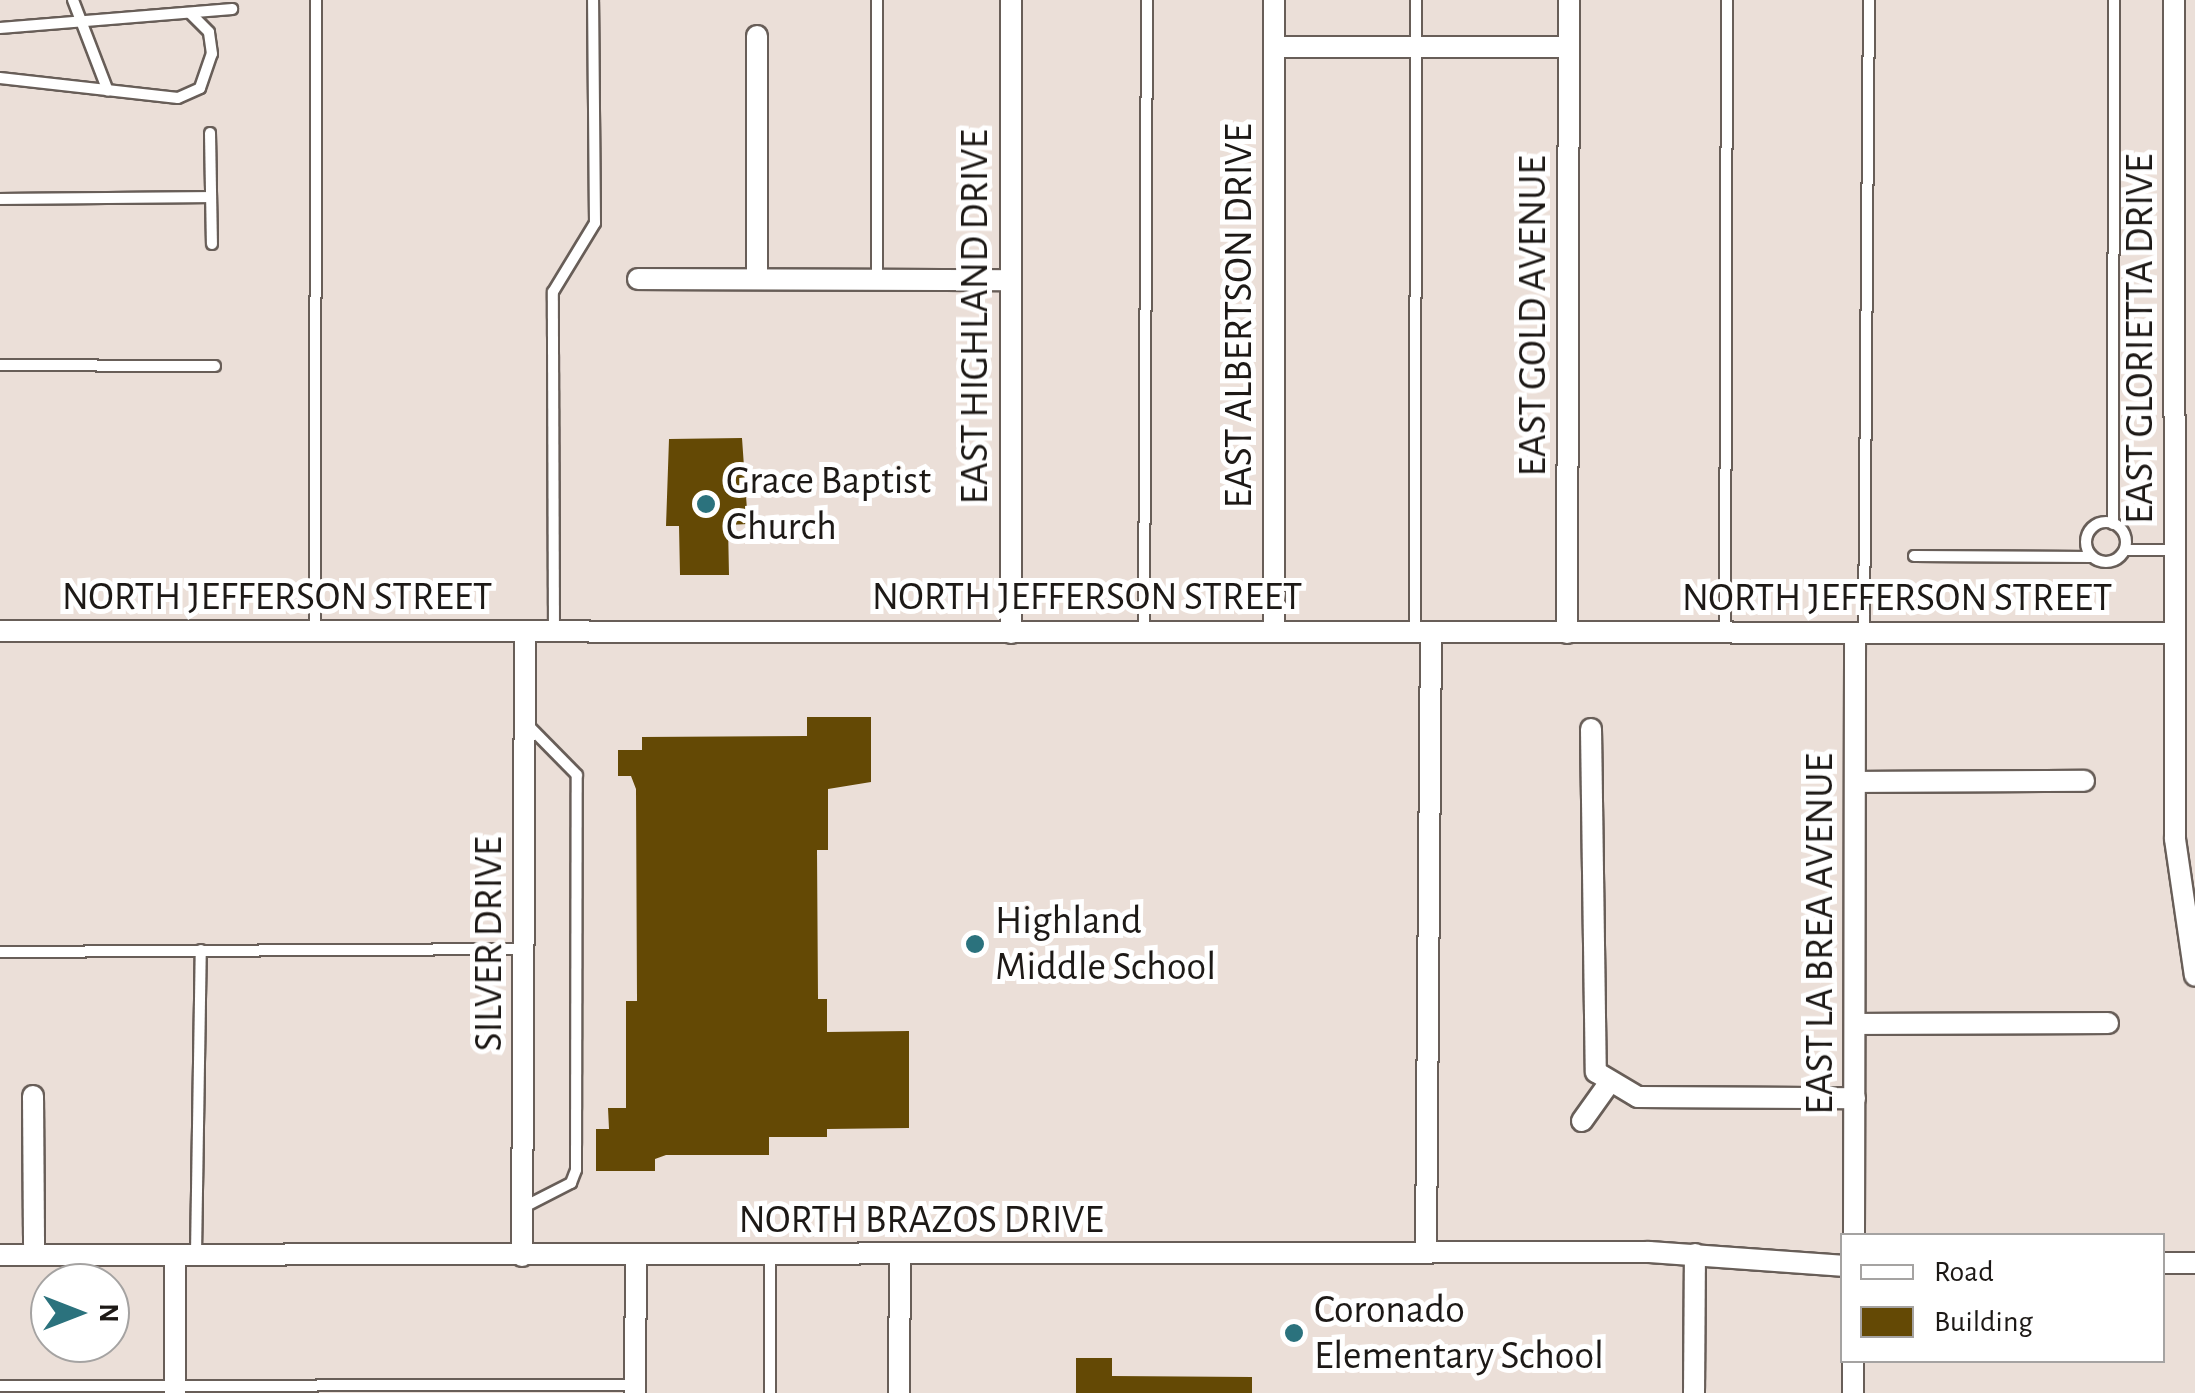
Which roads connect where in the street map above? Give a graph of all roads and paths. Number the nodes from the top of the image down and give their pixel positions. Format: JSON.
{"nodes":[{"id":1,"x":73,"y":0,"type":"edge"},
{"id":2,"x":316,"y":0,"type":"edge"},
{"id":3,"x":593,"y":0,"type":"edge"},
{"id":4,"x":878,"y":0,"type":"edge"},
{"id":5,"x":1011,"y":0,"type":"edge"},
{"id":6,"x":1147,"y":0,"type":"edge"},
{"id":7,"x":1274,"y":0,"type":"edge"},
{"id":8,"x":1416,"y":0,"type":"edge"},
{"id":9,"x":1569,"y":0,"type":"edge"},
{"id":10,"x":1726,"y":0,"type":"edge"},
{"id":11,"x":1869,"y":0,"type":"edge"},
{"id":12,"x":2114,"y":0,"type":"edge"},
{"id":13,"x":2174,"y":0,"type":"edge"},
{"id":14,"x":232,"y":8,"type":"dead end"},
{"id":15,"x":190,"y":13,"type":"junction"},
{"id":16,"x":83,"y":24,"type":"junction"},
{"id":17,"x":0,"y":28,"type":"edge"},
{"id":18,"x":758,"y":36,"type":"dead end"},
{"id":19,"x":1569,"y":47,"type":"junction"},
{"id":20,"x":1274,"y":48,"type":"junction"},
{"id":21,"x":1416,"y":48,"type":"junction"},
{"id":22,"x":0,"y":78,"type":"edge"},
{"id":23,"x":108,"y":91,"type":"junction"},
{"id":24,"x":210,"y":133,"type":"dead end"},
{"id":25,"x":211,"y":197,"type":"junction"},
{"id":26,"x":0,"y":199,"type":"edge"},
{"id":27,"x":212,"y":244,"type":"dead end"},
{"id":28,"x":638,"y":279,"type":"dead end"},
{"id":29,"x":757,"y":279,"type":"junction"},
{"id":30,"x":877,"y":280,"type":"junction"},
{"id":31,"x":1010,"y":280,"type":"junction"},
{"id":32,"x":0,"y":365,"type":"edge"},
{"id":33,"x":215,"y":366,"type":"dead end"},
{"id":34,"x":2114,"y":524,"type":"junction"},
{"id":35,"x":2125,"y":550,"type":"junction"},
{"id":36,"x":2175,"y":550,"type":"junction"},
{"id":37,"x":1914,"y":556,"type":"dead end"},
{"id":38,"x":2092,"y":557,"type":"junction"},
{"id":39,"x":0,"y":631,"type":"edge"},
{"id":40,"x":315,"y":632,"type":"junction"},
{"id":41,"x":525,"y":632,"type":"junction"},
{"id":42,"x":554,"y":632,"type":"junction"},
{"id":43,"x":1144,"y":632,"type":"junction"},
{"id":44,"x":1274,"y":632,"type":"junction"},
{"id":45,"x":1423,"y":632,"type":"junction"},
{"id":46,"x":1859,"y":632,"type":"junction"},
{"id":47,"x":1011,"y":633,"type":"junction"},
{"id":48,"x":1567,"y":633,"type":"junction"},
{"id":49,"x":1725,"y":633,"type":"junction"},
{"id":50,"x":2174,"y":634,"type":"junction"},
{"id":51,"x":525,"y":722,"type":"junction"},
{"id":52,"x":1591,"y":729,"type":"dead end"},
{"id":53,"x":2084,"y":781,"type":"dead end"},
{"id":54,"x":1856,"y":782,"type":"junction"},
{"id":55,"x":524,"y":949,"type":"junction"},
{"id":56,"x":201,"y":950,"type":"junction"},
{"id":57,"x":0,"y":952,"type":"edge"},
{"id":58,"x":2195,"y":976,"type":"edge"},
{"id":59,"x":2108,"y":1023,"type":"dead end"},
{"id":60,"x":1855,"y":1024,"type":"junction"},
{"id":61,"x":1607,"y":1086,"type":"junction"},
{"id":62,"x":33,"y":1096,"type":"dead end"},
{"id":63,"x":1855,"y":1098,"type":"junction"},
{"id":64,"x":1582,"y":1121,"type":"dead end"},
{"id":65,"x":523,"y":1207,"type":"junction"},
{"id":66,"x":1854,"y":1233,"type":"edge"},
{"id":67,"x":1426,"y":1251,"type":"junction"},
{"id":68,"x":186,"y":1254,"type":"junction"},
{"id":69,"x":1695,"y":1254,"type":"junction"},
{"id":70,"x":0,"y":1255,"type":"edge"},
{"id":71,"x":34,"y":1255,"type":"junction"},
{"id":72,"x":522,"y":1256,"type":"junction"},
{"id":73,"x":636,"y":1256,"type":"junction"},
{"id":74,"x":770,"y":1256,"type":"junction"},
{"id":75,"x":900,"y":1256,"type":"junction"},
{"id":76,"x":2165,"y":1263,"type":"edge"},
{"id":77,"x":2195,"y":1263,"type":"edge"},
{"id":78,"x":1840,"y":1266,"type":"edge"},
{"id":79,"x":1853,"y":1363,"type":"edge"},
{"id":80,"x":0,"y":1386,"type":"edge"},
{"id":81,"x":635,"y":1389,"type":"edge"},
{"id":82,"x":175,"y":1391,"type":"edge"},
{"id":83,"x":770,"y":1393,"type":"edge"},
{"id":84,"x":899,"y":1393,"type":"edge"},
{"id":85,"x":1694,"y":1393,"type":"edge"},
{"id":86,"x":1852,"y":1393,"type":"edge"}],
"edges":[{"from":1,"to":16,"type":"lane"},
{"from":2,"to":40,"type":"lane"},
{"from":3,"to":42,"type":"lane"},
{"from":4,"to":30,"type":"lane"},
{"from":5,"to":31,"type":"street","name":"EAST HIGHLAND DRIVE"},
{"from":6,"to":43,"type":"lane"},
{"from":7,"to":20,"type":"street","name":"EAST ALBERTSON DRIVE"},
{"from":8,"to":21,"type":"lane"},
{"from":9,"to":19,"type":"street","name":"EAST GOLD AVENUE"},
{"from":10,"to":49,"type":"lane"},
{"from":11,"to":46,"type":"lane"},
{"from":12,"to":34,"type":"lane"},
{"from":13,"to":36,"type":"street","name":"EAST GLORIETTA DRIVE"},
{"from":14,"to":15,"type":"lane"},
{"from":15,"to":16,"type":"lane"},
{"from":15,"to":23,"type":"lane"},
{"from":16,"to":17,"type":"lane"},
{"from":16,"to":23,"type":"lane"},
{"from":18,"to":29,"type":"street"},
{"from":19,"to":21,"type":"street"},
{"from":19,"to":48,"type":"street","name":"EAST GOLD AVENUE"},
{"from":20,"to":21,"type":"street"},
{"from":20,"to":44,"type":"street","name":"EAST ALBERTSON DRIVE"},
{"from":21,"to":45,"type":"lane"},
{"from":22,"to":23,"type":"lane"},
{"from":24,"to":25,"type":"lane"},
{"from":25,"to":26,"type":"lane"},
{"from":25,"to":27,"type":"lane"},
{"from":28,"to":29,"type":"street"},
{"from":29,"to":30,"type":"street"},
{"from":30,"to":31,"type":"street"},
{"from":31,"to":47,"type":"street","name":"EAST HIGHLAND DRIVE"},
{"from":32,"to":33,"type":"lane"},
{"from":34,"to":35,"type":"lane"},
{"from":34,"to":38,"type":"lane"},
{"from":35,"to":36,"type":"lane"},
{"from":35,"to":38,"type":"lane"},
{"from":36,"to":50,"type":"street","name":"EAST GLORIETTA DRIVE"},
{"from":37,"to":38,"type":"lane"},
{"from":39,"to":40,"type":"street","name":"NORTH JEFFERSON STREET"},
{"from":40,"to":41,"type":"street","name":"NORTH JEFFERSON STREET"},
{"from":41,"to":42,"type":"street","name":"NORTH JEFFERSON STREET"},
{"from":41,"to":51,"type":"street","name":"SILVER DRIVE"},
{"from":42,"to":47,"type":"street","name":"NORTH JEFFERSON STREET"},
{"from":43,"to":44,"type":"street","name":"NORTH JEFFERSON STREET"},
{"from":43,"to":47,"type":"street","name":"NORTH JEFFERSON STREET"},
{"from":44,"to":45,"type":"street","name":"NORTH JEFFERSON STREET"},
{"from":45,"to":48,"type":"street","name":"NORTH JEFFERSON STREET"},
{"from":45,"to":67,"type":"street"},
{"from":46,"to":49,"type":"street","name":"NORTH JEFFERSON STREET"},
{"from":46,"to":50,"type":"street","name":"NORTH JEFFERSON STREET"},
{"from":46,"to":54,"type":"street","name":"EAST LA BREA AVENUE"},
{"from":48,"to":49,"type":"street","name":"NORTH JEFFERSON STREET"},
{"from":50,"to":58,"type":"street","name":"EAST GLORIETTA DRIVE"},
{"from":51,"to":55,"type":"street","name":"SILVER DRIVE"},
{"from":51,"to":65,"type":"lane"},
{"from":52,"to":61,"type":"street"},
{"from":53,"to":54,"type":"street"},
{"from":54,"to":60,"type":"street","name":"EAST LA BREA AVENUE"},
{"from":55,"to":56,"type":"lane"},
{"from":55,"to":65,"type":"street","name":"SILVER DRIVE"},
{"from":56,"to":57,"type":"lane"},
{"from":56,"to":68,"type":"lane"},
{"from":59,"to":60,"type":"street"},
{"from":60,"to":63,"type":"street","name":"EAST LA BREA AVENUE"},
{"from":61,"to":63,"type":"street"},
{"from":61,"to":64,"type":"street"},
{"from":62,"to":71,"type":"street"},
{"from":63,"to":66,"type":"street","name":"EAST LA BREA AVENUE"},
{"from":65,"to":72,"type":"street","name":"SILVER DRIVE"},
{"from":67,"to":69,"type":"street","name":"NORTH BRAZOS DRIVE"},
{"from":67,"to":75,"type":"street","name":"NORTH BRAZOS DRIVE"},
{"from":68,"to":71,"type":"street","name":"NORTH BRAZOS DRIVE"},
{"from":68,"to":72,"type":"street","name":"NORTH BRAZOS DRIVE"},
{"from":68,"to":82,"type":"street"},
{"from":69,"to":78,"type":"street","name":"NORTH BRAZOS DRIVE"},
{"from":69,"to":85,"type":"street"},
{"from":70,"to":71,"type":"street","name":"NORTH BRAZOS DRIVE"},
{"from":72,"to":73,"type":"street","name":"NORTH BRAZOS DRIVE"},
{"from":73,"to":74,"type":"street","name":"NORTH BRAZOS DRIVE"},
{"from":73,"to":81,"type":"street"},
{"from":74,"to":75,"type":"street","name":"NORTH BRAZOS DRIVE"},
{"from":74,"to":83,"type":"lane"},
{"from":75,"to":84,"type":"street"},
{"from":76,"to":77,"type":"street"},
{"from":79,"to":86,"type":"street"},
{"from":80,"to":82,"type":"lane"},
{"from":81,"to":82,"type":"lane"}]}
